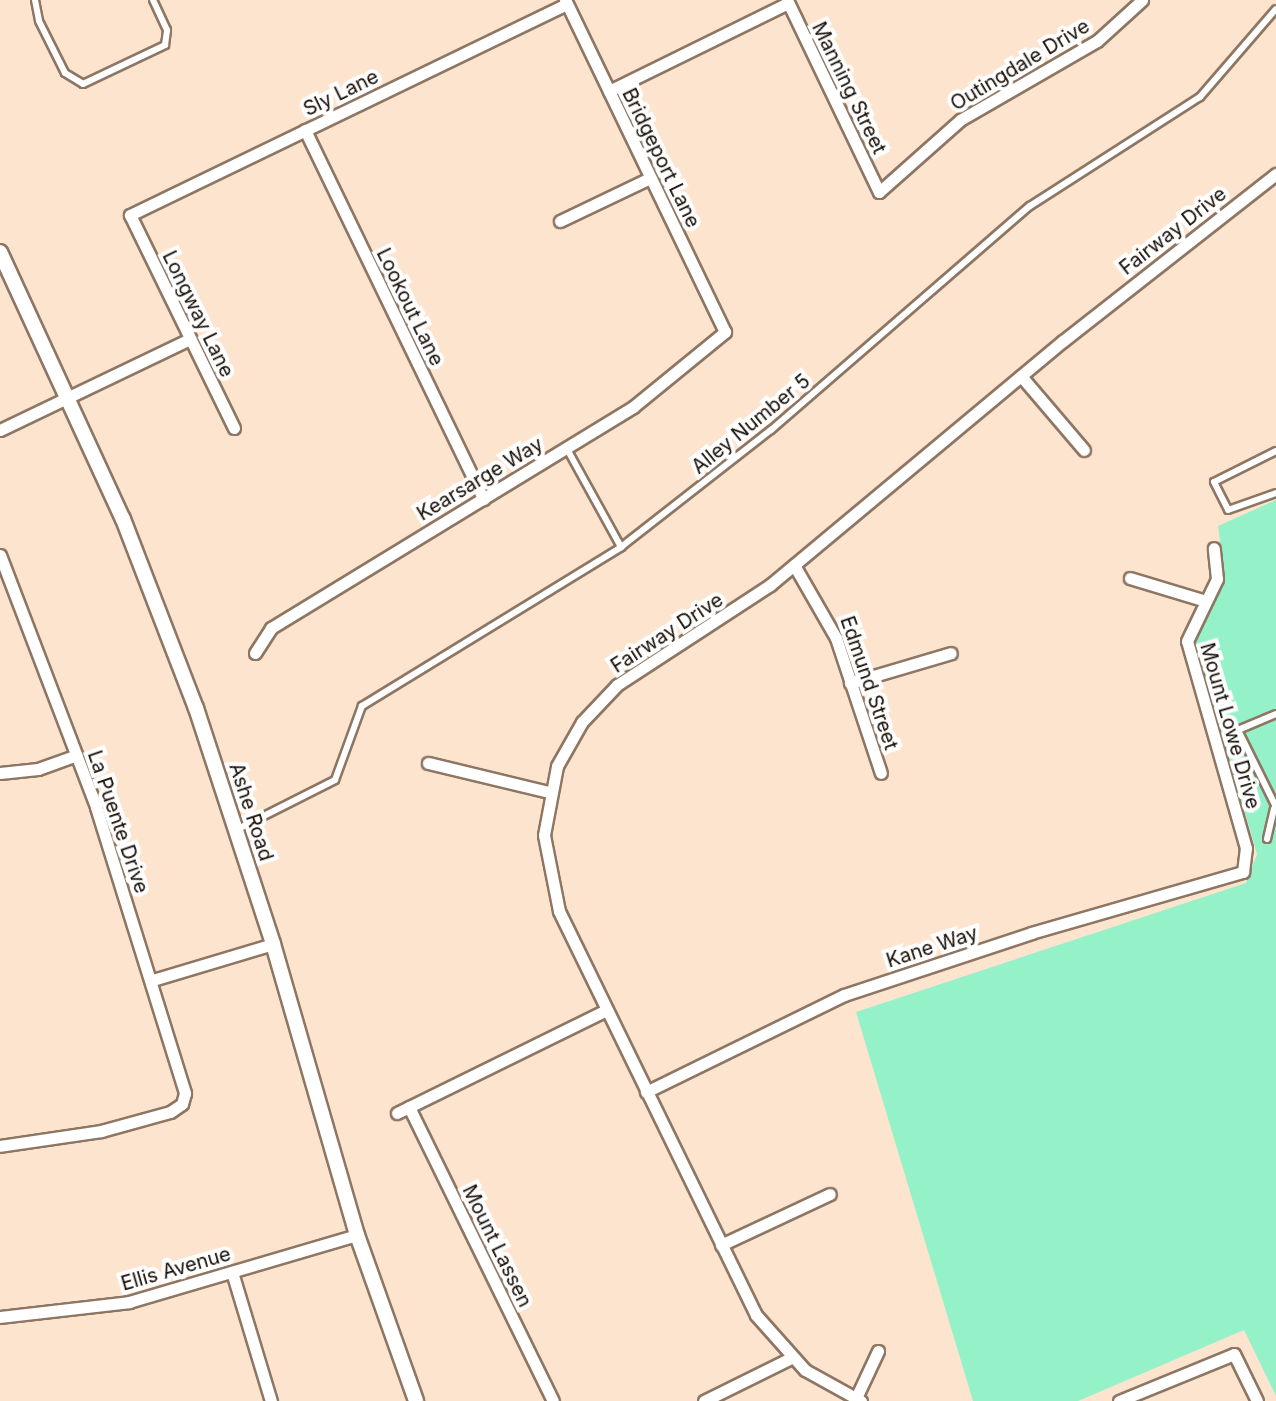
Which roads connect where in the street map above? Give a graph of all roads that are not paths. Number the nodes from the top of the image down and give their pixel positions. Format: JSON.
{"nodes":[{"id":1,"x":35,"y":0,"type":"edge"},
{"id":2,"x":153,"y":0,"type":"edge"},
{"id":3,"x":1142,"y":0,"type":"edge"},
{"id":4,"x":566,"y":2,"type":"edge"},
{"id":5,"x":788,"y":2,"type":"edge"},
{"id":6,"x":1276,"y":9,"type":"edge"},
{"id":7,"x":609,"y":91,"type":"junction"},
{"id":8,"x":305,"y":130,"type":"junction"},
{"id":9,"x":1276,"y":174,"type":"edge"},
{"id":10,"x":650,"y":178,"type":"junction"},
{"id":11,"x":879,"y":192,"type":"joint"},
{"id":12,"x":130,"y":215,"type":"joint"},
{"id":13,"x":560,"y":221,"type":"dead end"},
{"id":14,"x":0,"y":252,"type":"edge"},
{"id":15,"x":725,"y":332,"type":"joint"},
{"id":16,"x":190,"y":339,"type":"junction"},
{"id":17,"x":1021,"y":376,"type":"junction"},
{"id":18,"x":68,"y":395,"type":"junction"},
{"id":19,"x":234,"y":428,"type":"dead end"},
{"id":20,"x":0,"y":430,"type":"edge"},
{"id":21,"x":566,"y":448,"type":"junction"},
{"id":22,"x":1084,"y":450,"type":"dead end"},
{"id":23,"x":1276,"y":451,"type":"edge"},
{"id":24,"x":1276,"y":493,"type":"edge"},
{"id":25,"x":483,"y":499,"type":"junction"},
{"id":26,"x":621,"y":547,"type":"junction"},
{"id":27,"x":1214,"y":548,"type":"dead end"},
{"id":28,"x":1,"y":561,"type":"edge"},
{"id":29,"x":794,"y":565,"type":"junction"},
{"id":30,"x":1130,"y":578,"type":"dead end"},
{"id":31,"x":1206,"y":601,"type":"junction"},
{"id":32,"x":255,"y":653,"type":"dead end"},
{"id":33,"x":951,"y":653,"type":"dead end"},
{"id":34,"x":850,"y":683,"type":"junction"},
{"id":35,"x":1276,"y":715,"type":"edge"},
{"id":36,"x":77,"y":755,"type":"junction"},
{"id":37,"x":428,"y":763,"type":"dead end"},
{"id":38,"x":0,"y":773,"type":"edge"},
{"id":39,"x":881,"y":773,"type":"dead end"},
{"id":40,"x":549,"y":792,"type":"junction"},
{"id":41,"x":1275,"y":808,"type":"edge"},
{"id":42,"x":236,"y":830,"type":"junction"},
{"id":43,"x":1267,"y":839,"type":"dead end"},
{"id":44,"x":1243,"y":872,"type":"joint"},
{"id":45,"x":273,"y":944,"type":"junction"},
{"id":46,"x":153,"y":980,"type":"junction"},
{"id":47,"x":606,"y":1010,"type":"junction"},
{"id":48,"x":646,"y":1092,"type":"junction"},
{"id":49,"x":409,"y":1107,"type":"junction"},
{"id":50,"x":397,"y":1113,"type":"dead end"},
{"id":51,"x":0,"y":1146,"type":"edge"},
{"id":52,"x":830,"y":1194,"type":"dead end"},
{"id":53,"x":357,"y":1235,"type":"junction"},
{"id":54,"x":721,"y":1245,"type":"junction"},
{"id":55,"x":232,"y":1272,"type":"junction"},
{"id":56,"x":0,"y":1317,"type":"edge"},
{"id":57,"x":878,"y":1351,"type":"dead end"},
{"id":58,"x":791,"y":1358,"type":"junction"},
{"id":59,"x":858,"y":1400,"type":"edge"},
{"id":60,"x":271,"y":1401,"type":"edge"},
{"id":61,"x":416,"y":1401,"type":"edge"},
{"id":62,"x":553,"y":1401,"type":"edge"},
{"id":63,"x":704,"y":1401,"type":"edge"},
{"id":64,"x":1119,"y":1401,"type":"edge"},
{"id":65,"x":1257,"y":1401,"type":"edge"}],
"edges":[{"from":1,"to":2,"type":"lane"},
{"from":3,"to":11,"type":"street","name":"Outingdale Drive"},
{"from":4,"to":7,"type":"street","name":"Bridgeport Lane"},
{"from":4,"to":8,"type":"street","name":"Sly Lane"},
{"from":5,"to":7,"type":"street"},
{"from":5,"to":11,"type":"street","name":"Manning Street"},
{"from":6,"to":26,"type":"lane","name":"Alley Number 5"},
{"from":7,"to":10,"type":"street","name":"Bridgeport Lane"},
{"from":8,"to":12,"type":"street","name":"Sly Lane"},
{"from":8,"to":25,"type":"street","name":"Lookout Lane"},
{"from":9,"to":17,"type":"street","name":"Fairway Drive"},
{"from":10,"to":13,"type":"street"},
{"from":10,"to":15,"type":"street","name":"Bridgeport Lane"},
{"from":12,"to":16,"type":"street","name":"Longway Lane"},
{"from":14,"to":18,"type":"street","name":"Ashe Road"},
{"from":15,"to":21,"type":"street","name":"Kearsarge Way"},
{"from":16,"to":18,"type":"street"},
{"from":16,"to":19,"type":"street","name":"Longway Lane"},
{"from":17,"to":22,"type":"street"},
{"from":17,"to":29,"type":"street","name":"Fairway Drive"},
{"from":18,"to":20,"type":"street"},
{"from":18,"to":42,"type":"street","name":"Ashe Road"},
{"from":21,"to":25,"type":"street","name":"Kearsarge Way"},
{"from":21,"to":26,"type":"lane"},
{"from":23,"to":24,"type":"lane"},
{"from":25,"to":32,"type":"street","name":"Kearsarge Way"},
{"from":26,"to":42,"type":"lane","name":"Alley Number 5"},
{"from":27,"to":31,"type":"street","name":"Mount Lowe Drive"},
{"from":28,"to":36,"type":"street","name":"La Puente Drive"},
{"from":29,"to":34,"type":"street","name":"Edmund Street"},
{"from":29,"to":40,"type":"street","name":"Fairway Drive"},
{"from":30,"to":31,"type":"street"},
{"from":31,"to":44,"type":"street","name":"Mount Lowe Drive"},
{"from":33,"to":34,"type":"street"},
{"from":34,"to":39,"type":"street","name":"Edmund Street"},
{"from":35,"to":41,"type":"lane"},
{"from":36,"to":38,"type":"street"},
{"from":36,"to":46,"type":"street","name":"La Puente Drive"},
{"from":37,"to":40,"type":"street"},
{"from":40,"to":47,"type":"street","name":"Fairway Drive"},
{"from":41,"to":43,"type":"lane"},
{"from":42,"to":45,"type":"street","name":"Ashe Road"},
{"from":44,"to":48,"type":"street","name":"Kane Way"},
{"from":45,"to":46,"type":"street"},
{"from":45,"to":53,"type":"street","name":"Ashe Road"},
{"from":46,"to":51,"type":"street","name":"La Puente Drive"},
{"from":47,"to":48,"type":"street","name":"Fairway Drive"},
{"from":47,"to":49,"type":"street"},
{"from":48,"to":54,"type":"street","name":"Fairway Drive"},
{"from":49,"to":50,"type":"street"},
{"from":49,"to":62,"type":"street","name":"Mount Lassen"},
{"from":52,"to":54,"type":"street"},
{"from":53,"to":55,"type":"street","name":"Ellis Avenue"},
{"from":53,"to":61,"type":"street","name":"Ashe Road"},
{"from":54,"to":58,"type":"street","name":"Fairway Drive"},
{"from":55,"to":56,"type":"street","name":"Ellis Avenue"},
{"from":55,"to":60,"type":"street"},
{"from":57,"to":59,"type":"street"},
{"from":58,"to":59,"type":"street","name":"Fairway Drive"},
{"from":58,"to":63,"type":"street"},
{"from":64,"to":65,"type":"street"}]}
